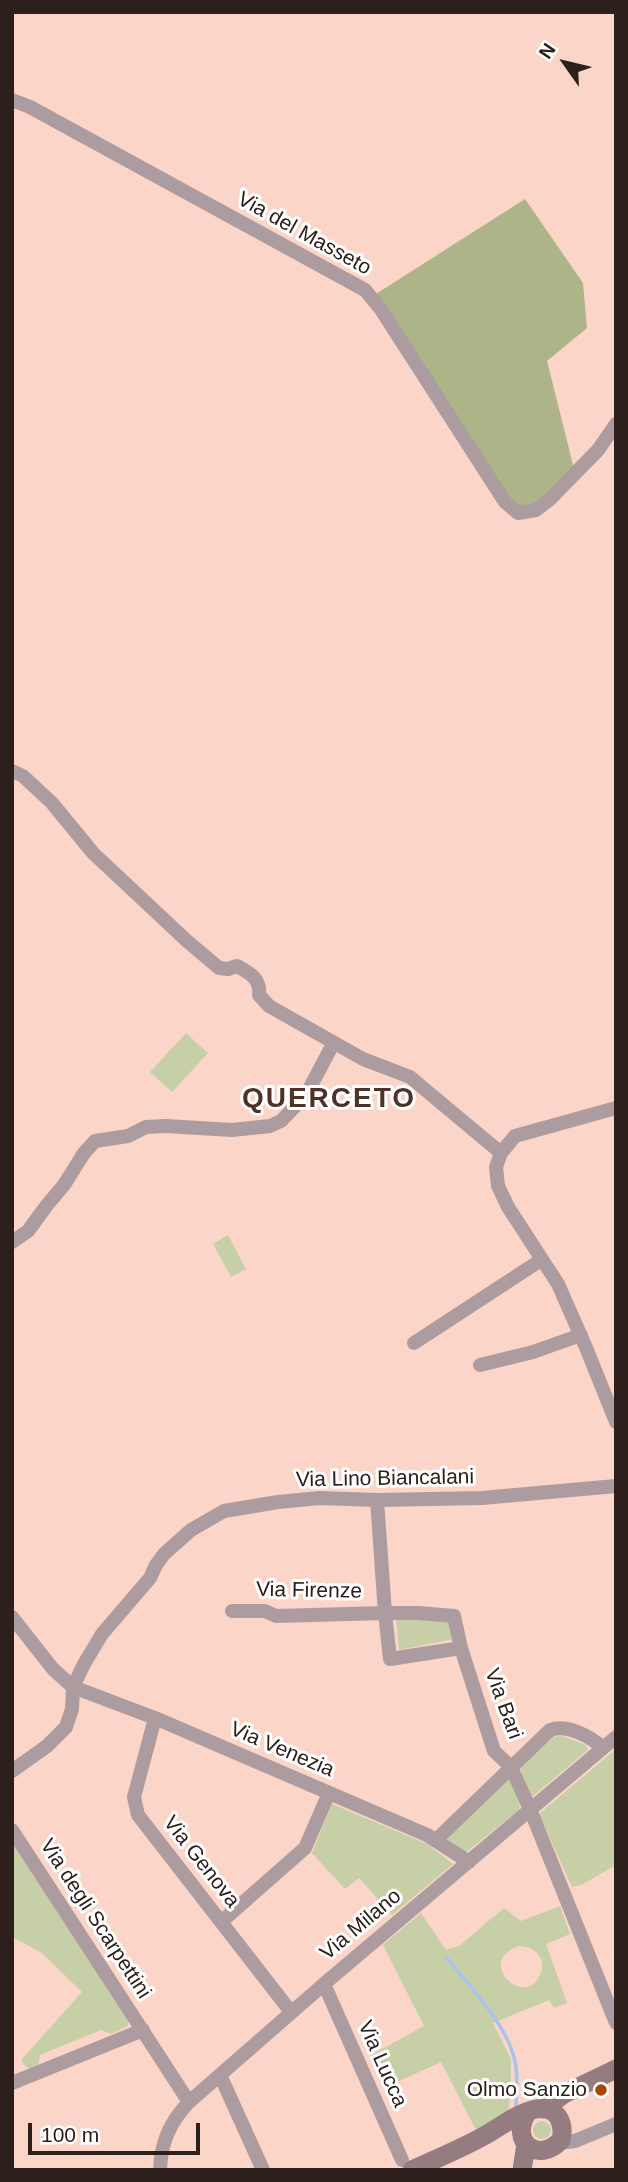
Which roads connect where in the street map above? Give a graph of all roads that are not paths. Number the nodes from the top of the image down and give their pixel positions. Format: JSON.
{"nodes":[{"id":1,"x":12,"y":100,"type":"edge"},
{"id":2,"x":616,"y":424,"type":"edge"},
{"id":3,"x":12,"y":771,"type":"edge"},
{"id":4,"x":333,"y":1044,"type":"junction"},
{"id":5,"x":616,"y":1108,"type":"edge"},
{"id":6,"x":501,"y":1153,"type":"junction"},
{"id":7,"x":12,"y":1242,"type":"edge"},
{"id":8,"x":541,"y":1260,"type":"junction"},
{"id":9,"x":581,"y":1335,"type":"junction"},
{"id":10,"x":414,"y":1343,"type":"dead end"},
{"id":11,"x":480,"y":1365,"type":"dead end"},
{"id":12,"x":616,"y":1422,"type":"edge"},
{"id":13,"x":616,"y":1486,"type":"edge"},
{"id":14,"x":377,"y":1500,"type":"junction"},
{"id":15,"x":232,"y":1611,"type":"dead end"},
{"id":16,"x":385,"y":1613,"type":"junction"},
{"id":17,"x":12,"y":1617,"type":"edge"},
{"id":18,"x":461,"y":1648,"type":"junction"},
{"id":19,"x":73,"y":1687,"type":"junction"},
{"id":20,"x":155,"y":1718,"type":"junction"},
{"id":21,"x":616,"y":1737,"type":"edge"},
{"id":22,"x":603,"y":1748,"type":"junction"},
{"id":23,"x":511,"y":1767,"type":"junction"},
{"id":24,"x":12,"y":1771,"type":"edge"},
{"id":25,"x":329,"y":1793,"type":"junction"},
{"id":26,"x":530,"y":1809,"type":"junction"},
{"id":27,"x":12,"y":1830,"type":"edge"},
{"id":28,"x":436,"y":1840,"type":"junction"},
{"id":29,"x":469,"y":1862,"type":"junction"},
{"id":30,"x":221,"y":1922,"type":"junction"},
{"id":31,"x":324,"y":1984,"type":"junction"},
{"id":32,"x":292,"y":2012,"type":"junction"},
{"id":33,"x":616,"y":2023,"type":"edge"},
{"id":34,"x":143,"y":2031,"type":"junction"},
{"id":35,"x":616,"y":2069,"type":"edge"},
{"id":36,"x":220,"y":2075,"type":"junction"},
{"id":37,"x":12,"y":2083,"type":"edge"},
{"id":38,"x":582,"y":2086,"type":"junction"},
{"id":39,"x":189,"y":2102,"type":"junction"},
{"id":40,"x":535,"y":2111,"type":"junction"},
{"id":41,"x":616,"y":2124,"type":"edge"},
{"id":42,"x":545,"y":2137,"type":"junction"},
{"id":43,"x":480,"y":2138,"type":"junction"},
{"id":44,"x":407,"y":2165,"type":"edge"},
{"id":45,"x":160,"y":2170,"type":"edge"},
{"id":46,"x":263,"y":2170,"type":"edge"},
{"id":47,"x":522,"y":2170,"type":"edge"},
{"id":48,"x":532,"y":2170,"type":"edge"}],
"edges":[{"from":1,"to":2,"type":"street","name":"Via del Masseto"},
{"from":3,"to":4,"type":"street"},
{"from":4,"to":6,"type":"street"},
{"from":4,"to":7,"type":"street"},
{"from":5,"to":6,"type":"street"},
{"from":6,"to":8,"type":"street"},
{"from":8,"to":9,"type":"street"},
{"from":8,"to":10,"type":"street"},
{"from":9,"to":11,"type":"street"},
{"from":9,"to":12,"type":"street"},
{"from":13,"to":14,"type":"street","name":"Via Lino Biancalani"},
{"from":14,"to":16,"type":"street"},
{"from":14,"to":19,"type":"street","name":"Via Lino Biancalani"},
{"from":15,"to":16,"type":"street","name":"Via Firenze"},
{"from":16,"to":18,"type":"street","name":"Via Firenze"},
{"from":16,"to":18,"type":"street"},
{"from":17,"to":19,"type":"street"},
{"from":18,"to":23,"type":"street","name":"Via Bari"},
{"from":19,"to":20,"type":"street","name":"Via Venezia"},
{"from":19,"to":24,"type":"street","name":"Via Lino Biancalani"},
{"from":20,"to":25,"type":"street","name":"Via Venezia"},
{"from":20,"to":30,"type":"street","name":"Via Genova"},
{"from":21,"to":22,"type":"street","name":"Via Milano"},
{"from":22,"to":23,"type":"street"},
{"from":22,"to":26,"type":"street","name":"Via Milano"},
{"from":23,"to":26,"type":"street","name":"Via Bari"},
{"from":23,"to":28,"type":"street"},
{"from":25,"to":28,"type":"street","name":"Via Venezia"},
{"from":25,"to":30,"type":"street"},
{"from":26,"to":29,"type":"street","name":"Via Milano"},
{"from":26,"to":33,"type":"street","name":"Via Bari"},
{"from":27,"to":34,"type":"street","name":"Via degli Scarpettini"},
{"from":28,"to":29,"type":"street","name":"Via Venezia"},
{"from":29,"to":31,"type":"street","name":"Via Milano"},
{"from":30,"to":32,"type":"street","name":"Via Genova"},
{"from":31,"to":32,"type":"street","name":"Via Milano"},
{"from":31,"to":44,"type":"street","name":"Via Lucca"},
{"from":32,"to":36,"type":"street","name":"Via Milano"},
{"from":34,"to":37,"type":"street","name":"Via degli Scarpettini"},
{"from":34,"to":39,"type":"street","name":"Via degli Scarpettini"},
{"from":35,"to":38,"type":"main road"},
{"from":36,"to":39,"type":"street"},
{"from":36,"to":46,"type":"street"},
{"from":38,"to":40,"type":"main road"},
{"from":38,"to":42,"type":"main road"},
{"from":39,"to":45,"type":"street"},
{"from":40,"to":42,"type":"main road"},
{"from":40,"to":42,"type":"main road"},
{"from":40,"to":43,"type":"main road"},
{"from":41,"to":42,"type":"street"},
{"from":42,"to":43,"type":"main road"},
{"from":42,"to":47,"type":"main road"},
{"from":42,"to":48,"type":"main road"},
{"from":43,"to":44,"type":"main road"}]}
